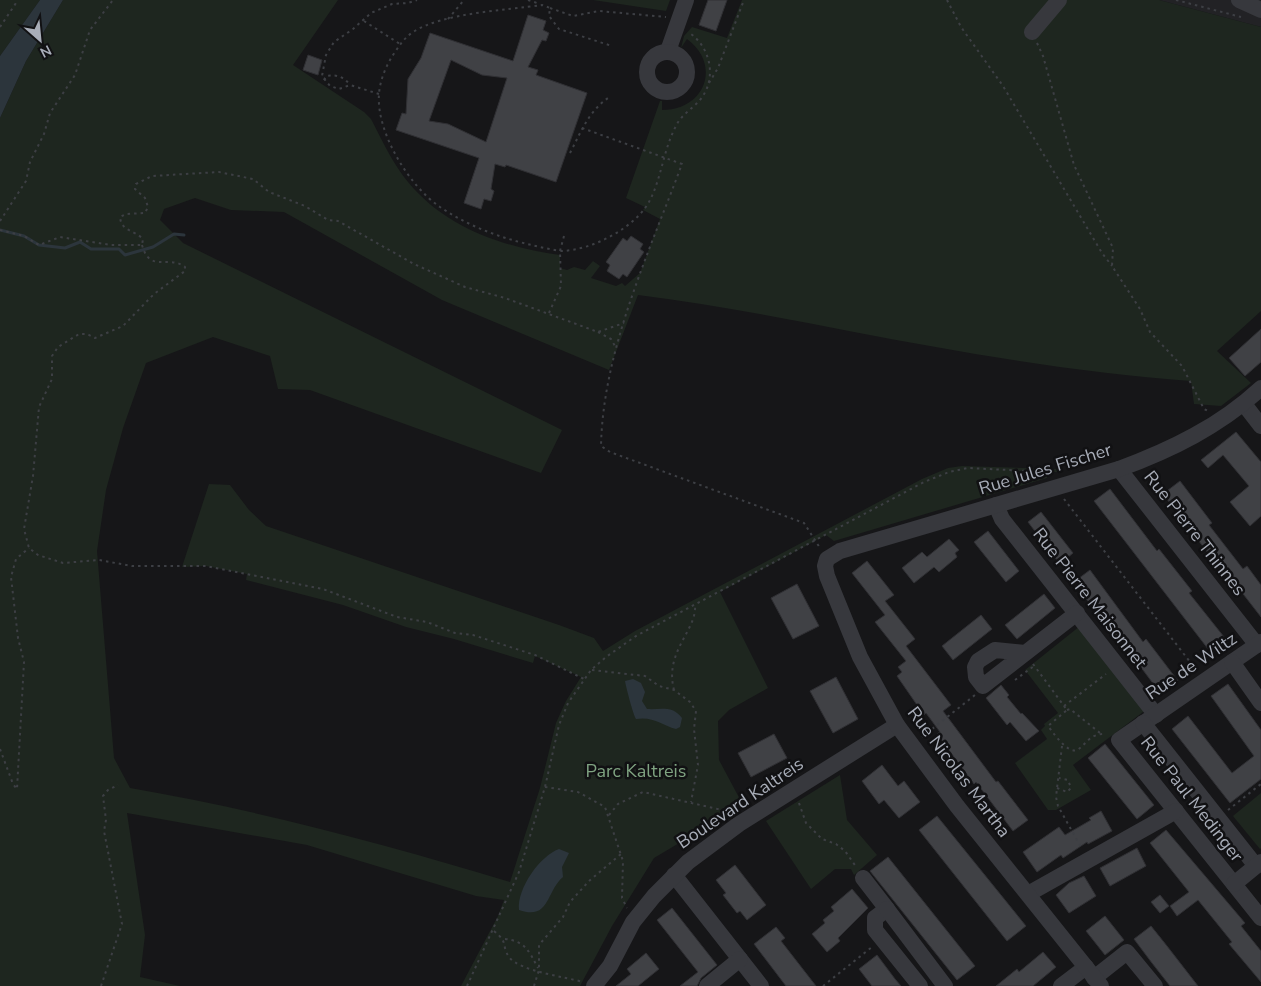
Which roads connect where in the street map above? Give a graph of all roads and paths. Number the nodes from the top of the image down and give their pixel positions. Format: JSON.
{"nodes":[{"id":1,"x":18,"y":0,"type":"edge"},
{"id":2,"x":113,"y":0,"type":"edge"},
{"id":3,"x":417,"y":0,"type":"edge"},
{"id":4,"x":464,"y":0,"type":"edge"},
{"id":5,"x":528,"y":0,"type":"edge"},
{"id":6,"x":686,"y":0,"type":"edge"},
{"id":7,"x":744,"y":0,"type":"edge"},
{"id":8,"x":947,"y":0,"type":"edge"},
{"id":9,"x":1059,"y":0,"type":"edge"},
{"id":10,"x":1176,"y":0,"type":"edge"},
{"id":11,"x":1239,"y":0,"type":"edge"},
{"id":12,"x":542,"y":5,"type":"junction"},
{"id":13,"x":550,"y":8,"type":"junction"},
{"id":14,"x":1255,"y":15,"type":"edge"},
{"id":15,"x":447,"y":19,"type":"junction"},
{"id":16,"x":363,"y":21,"type":"junction"},
{"id":17,"x":678,"y":23,"type":"junction"},
{"id":18,"x":0,"y":27,"type":"edge"},
{"id":19,"x":1032,"y":32,"type":"joint"},
{"id":20,"x":400,"y":44,"type":"junction"},
{"id":21,"x":612,"y":46,"type":"dead end"},
{"id":22,"x":668,"y":51,"type":"dead end"},
{"id":23,"x":321,"y":72,"type":"junction"},
{"id":24,"x":326,"y":76,"type":"junction"},
{"id":25,"x":324,"y":80,"type":"junction"},
{"id":26,"x":350,"y":85,"type":"junction"},
{"id":27,"x":708,"y":85,"type":"junction"},
{"id":28,"x":379,"y":94,"type":"junction"},
{"id":29,"x":612,"y":96,"type":"dead end"},
{"id":30,"x":582,"y":128,"type":"junction"},
{"id":31,"x":570,"y":153,"type":"dead end"},
{"id":32,"x":665,"y":158,"type":"junction"},
{"id":33,"x":0,"y":221,"type":"edge"},
{"id":34,"x":0,"y":230,"type":"edge"},
{"id":35,"x":564,"y":236,"type":"dead end"},
{"id":36,"x":142,"y":245,"type":"junction"},
{"id":37,"x":560,"y":251,"type":"junction"},
{"id":38,"x":1112,"y":266,"type":"junction"},
{"id":39,"x":549,"y":313,"type":"junction"},
{"id":40,"x":624,"y":323,"type":"junction"},
{"id":41,"x":598,"y":332,"type":"junction"},
{"id":42,"x":617,"y":349,"type":"junction"},
{"id":43,"x":1261,"y":388,"type":"edge"},
{"id":44,"x":1244,"y":404,"type":"junction"},
{"id":45,"x":1217,"y":422,"type":"junction"},
{"id":46,"x":1261,"y":426,"type":"edge"},
{"id":47,"x":1119,"y":469,"type":"junction"},
{"id":48,"x":1059,"y":486,"type":"junction"},
{"id":49,"x":996,"y":505,"type":"junction"},
{"id":50,"x":816,"y":540,"type":"junction"},
{"id":51,"x":29,"y":548,"type":"junction"},
{"id":52,"x":827,"y":559,"type":"joint"},
{"id":53,"x":695,"y":605,"type":"junction"},
{"id":54,"x":1077,"y":613,"type":"junction"},
{"id":55,"x":1259,"y":644,"type":"edge"},
{"id":56,"x":1029,"y":660,"type":"junction"},
{"id":57,"x":1232,"y":662,"type":"junction"},
{"id":58,"x":1117,"y":665,"type":"junction"},
{"id":59,"x":592,"y":670,"type":"junction"},
{"id":60,"x":584,"y":678,"type":"junction"},
{"id":61,"x":1015,"y":680,"type":"dead end"},
{"id":62,"x":1205,"y":681,"type":"junction"},
{"id":63,"x":983,"y":686,"type":"junction"},
{"id":64,"x":674,"y":690,"type":"junction"},
{"id":65,"x":1261,"y":703,"type":"edge"},
{"id":66,"x":1064,"y":706,"type":"junction"},
{"id":67,"x":1067,"y":710,"type":"junction"},
{"id":68,"x":1150,"y":719,"type":"junction"},
{"id":69,"x":897,"y":725,"type":"junction"},
{"id":70,"x":1100,"y":733,"type":"junction"},
{"id":71,"x":1119,"y":740,"type":"junction"},
{"id":72,"x":912,"y":746,"type":"junction"},
{"id":73,"x":1062,"y":746,"type":"junction"},
{"id":74,"x":0,"y":748,"type":"edge"},
{"id":75,"x":1058,"y":777,"type":"junction"},
{"id":76,"x":1261,"y":784,"type":"edge"},
{"id":77,"x":118,"y":785,"type":"dead end"},
{"id":78,"x":545,"y":787,"type":"junction"},
{"id":79,"x":1057,"y":788,"type":"junction"},
{"id":80,"x":795,"y":789,"type":"junction"},
{"id":81,"x":691,"y":802,"type":"junction"},
{"id":82,"x":1176,"y":811,"type":"junction"},
{"id":83,"x":609,"y":815,"type":"junction"},
{"id":84,"x":1218,"y":818,"type":"junction"},
{"id":85,"x":739,"y":824,"type":"junction"},
{"id":86,"x":621,"y":854,"type":"junction"},
{"id":87,"x":1088,"y":860,"type":"junction"},
{"id":88,"x":1259,"y":864,"type":"edge"},
{"id":89,"x":674,"y":875,"type":"junction"},
{"id":90,"x":863,"y":878,"type":"joint"},
{"id":91,"x":1234,"y":884,"type":"junction"},
{"id":92,"x":1028,"y":894,"type":"junction"},
{"id":93,"x":1258,"y":908,"type":"edge"},
{"id":94,"x":887,"y":909,"type":"junction"},
{"id":95,"x":633,"y":922,"type":"junction"},
{"id":96,"x":494,"y":932,"type":"junction"},
{"id":97,"x":504,"y":939,"type":"junction"},
{"id":98,"x":881,"y":940,"type":"junction"},
{"id":99,"x":740,"y":959,"type":"junction"},
{"id":100,"x":539,"y":970,"type":"junction"},
{"id":101,"x":1094,"y":977,"type":"edge"},
{"id":102,"x":102,"y":986,"type":"edge"},
{"id":103,"x":467,"y":986,"type":"edge"},
{"id":104,"x":534,"y":986,"type":"edge"},
{"id":105,"x":594,"y":986,"type":"edge"},
{"id":106,"x":707,"y":986,"type":"edge"},
{"id":107,"x":761,"y":986,"type":"edge"},
{"id":108,"x":823,"y":986,"type":"edge"},
{"id":109,"x":920,"y":986,"type":"edge"},
{"id":110,"x":945,"y":986,"type":"edge"},
{"id":111,"x":1061,"y":986,"type":"edge"},
{"id":112,"x":1155,"y":986,"type":"edge"}],
"edges":[{"from":1,"to":18,"type":"path"},
{"from":2,"to":33,"type":"path"},
{"from":3,"to":16,"type":"path"},
{"from":4,"to":15,"type":"path"},
{"from":5,"to":12,"type":"path"},
{"from":6,"to":17,"type":"street"},
{"from":7,"to":27,"type":"path"},
{"from":8,"to":38,"type":"path"},
{"from":9,"to":19,"type":"street"},
{"from":10,"to":14,"type":"path"},
{"from":11,"to":14,"type":"street"},
{"from":12,"to":13,"type":"path"},
{"from":12,"to":15,"type":"path"},
{"from":13,"to":17,"type":"path"},
{"from":13,"to":21,"type":"path"},
{"from":15,"to":20,"type":"path"},
{"from":16,"to":20,"type":"path"},
{"from":16,"to":23,"type":"path"},
{"from":17,"to":22,"type":"street"},
{"from":17,"to":27,"type":"path"},
{"from":19,"to":38,"type":"path"},
{"from":20,"to":28,"type":"path"},
{"from":23,"to":24,"type":"path"},
{"from":23,"to":25,"type":"path"},
{"from":24,"to":25,"type":"path"},
{"from":24,"to":26,"type":"path"},
{"from":25,"to":26,"type":"path"},
{"from":26,"to":28,"type":"path"},
{"from":27,"to":32,"type":"path"},
{"from":28,"to":37,"type":"path"},
{"from":29,"to":30,"type":"path"},
{"from":30,"to":31,"type":"path"},
{"from":30,"to":32,"type":"path"},
{"from":32,"to":37,"type":"path"},
{"from":32,"to":40,"type":"path"},
{"from":34,"to":36,"type":"path"},
{"from":35,"to":37,"type":"path"},
{"from":36,"to":39,"type":"path"},
{"from":36,"to":51,"type":"path"},
{"from":37,"to":39,"type":"path"},
{"from":38,"to":45,"type":"path"},
{"from":39,"to":41,"type":"path"},
{"from":40,"to":41,"type":"path"},
{"from":40,"to":42,"type":"path"},
{"from":41,"to":42,"type":"path"},
{"from":42,"to":50,"type":"path"},
{"from":43,"to":44,"type":"street","name":"Rue Jules Fischer"},
{"from":44,"to":45,"type":"street","name":"Rue Jules Fischer"},
{"from":44,"to":46,"type":"street"},
{"from":45,"to":47,"type":"street","name":"Rue Jules Fischer"},
{"from":47,"to":48,"type":"street","name":"Rue Jules Fischer"},
{"from":47,"to":55,"type":"street","name":"Rue Pierre Thinnes"},
{"from":48,"to":49,"type":"street","name":"Rue Jules Fischer"},
{"from":48,"to":50,"type":"path"},
{"from":48,"to":62,"type":"path"},
{"from":49,"to":52,"type":"street","name":"Rue Jules Fischer"},
{"from":49,"to":54,"type":"street","name":"Rue Pierre Maisonnet"},
{"from":50,"to":53,"type":"path"},
{"from":51,"to":60,"type":"path"},
{"from":51,"to":74,"type":"path"},
{"from":52,"to":69,"type":"street","name":"Rue Nicolas Martha"},
{"from":53,"to":59,"type":"path"},
{"from":53,"to":64,"type":"path"},
{"from":54,"to":56,"type":"street"},
{"from":54,"to":58,"type":"street","name":"Rue Pierre Maisonnet"},
{"from":55,"to":57,"type":"street","name":"Rue de Wiltz"},
{"from":56,"to":61,"type":"path"},
{"from":56,"to":63,"type":"street"},
{"from":56,"to":63,"type":"street"},
{"from":56,"to":66,"type":"path"},
{"from":57,"to":62,"type":"street","name":"Rue de Wiltz"},
{"from":57,"to":65,"type":"street"},
{"from":58,"to":66,"type":"path"},
{"from":58,"to":68,"type":"street","name":"Rue Pierre Maisonnet"},
{"from":59,"to":60,"type":"path"},
{"from":59,"to":64,"type":"path"},
{"from":60,"to":78,"type":"path"},
{"from":62,"to":68,"type":"street","name":"Rue de Wiltz"},
{"from":63,"to":72,"type":"path"},
{"from":64,"to":81,"type":"path"},
{"from":66,"to":67,"type":"path"},
{"from":67,"to":70,"type":"path"},
{"from":67,"to":73,"type":"path"},
{"from":68,"to":71,"type":"street","name":"Rue Paul Medinger"},
{"from":68,"to":84,"type":"street","name":"Rue Paul Medinger"},
{"from":69,"to":72,"type":"street","name":"Rue Nicolas Martha"},
{"from":69,"to":80,"type":"street","name":"Boulevard Kaltreis"},
{"from":70,"to":71,"type":"path"},
{"from":70,"to":73,"type":"path"},
{"from":71,"to":82,"type":"street","name":"Rue Paul Medinger"},
{"from":72,"to":92,"type":"street","name":"Rue Nicolas Martha"},
{"from":73,"to":75,"type":"path"},
{"from":75,"to":79,"type":"path"},
{"from":75,"to":79,"type":"path"},
{"from":76,"to":84,"type":"path"},
{"from":77,"to":102,"type":"path"},
{"from":78,"to":83,"type":"path"},
{"from":78,"to":96,"type":"path"},
{"from":79,"to":87,"type":"path"},
{"from":80,"to":85,"type":"street","name":"Boulevard Kaltreis"},
{"from":80,"to":90,"type":"path"},
{"from":81,"to":83,"type":"path"},
{"from":81,"to":85,"type":"path"},
{"from":82,"to":87,"type":"street"},
{"from":82,"to":91,"type":"street","name":"Rue Paul Medinger"},
{"from":83,"to":86,"type":"path"},
{"from":84,"to":88,"type":"street","name":"Rue Paul Medinger"},
{"from":85,"to":89,"type":"street","name":"Boulevard Kaltreis"},
{"from":86,"to":95,"type":"path"},
{"from":86,"to":100,"type":"path"},
{"from":87,"to":92,"type":"street"},
{"from":88,"to":91,"type":"street","name":"Rue Paul Medinger"},
{"from":89,"to":95,"type":"street","name":"Boulevard Kaltreis"},
{"from":89,"to":99,"type":"street"},
{"from":90,"to":94,"type":"street"},
{"from":91,"to":93,"type":"street","name":"Rue Paul Medinger"},
{"from":92,"to":101,"type":"street","name":"Rue Nicolas Martha"},
{"from":94,"to":98,"type":"street"},
{"from":94,"to":110,"type":"street"},
{"from":95,"to":105,"type":"street","name":"Boulevard Kaltreis"},
{"from":96,"to":97,"type":"path"},
{"from":96,"to":103,"type":"path"},
{"from":97,"to":100,"type":"path"},
{"from":97,"to":100,"type":"path"},
{"from":98,"to":108,"type":"path"},
{"from":98,"to":109,"type":"street"},
{"from":99,"to":106,"type":"street"},
{"from":99,"to":107,"type":"street"},
{"from":100,"to":104,"type":"path"},
{"from":100,"to":105,"type":"path"},
{"from":101,"to":111,"type":"street"},
{"from":101,"to":112,"type":"street"}]}
